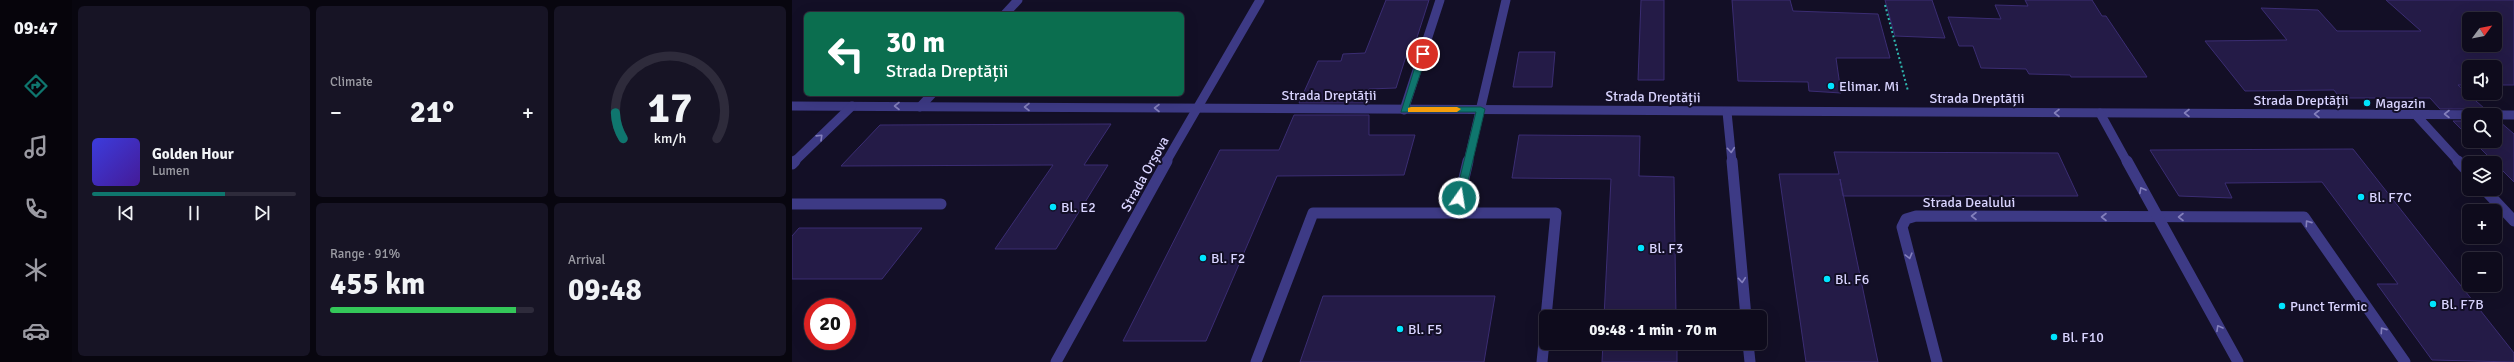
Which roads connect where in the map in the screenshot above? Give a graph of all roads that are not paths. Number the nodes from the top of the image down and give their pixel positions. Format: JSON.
{"nodes":[{"id":1,"x":1018,"y":0,"type":"edge"},
{"id":2,"x":1260,"y":0,"type":"edge"},
{"id":3,"x":1440,"y":0,"type":"edge"},
{"id":4,"x":1506,"y":0,"type":"edge"},
{"id":5,"x":1007,"y":12,"type":"edge"},
{"id":6,"x":930,"y":96,"type":"edge"},
{"id":7,"x":792,"y":106,"type":"edge"},
{"id":8,"x":852,"y":106,"type":"junction"},
{"id":9,"x":920,"y":106,"type":"junction"},
{"id":10,"x":1196,"y":108,"type":"junction"},
{"id":11,"x":1481,"y":109,"type":"junction"},
{"id":12,"x":1404,"y":110,"type":"junction"},
{"id":13,"x":1727,"y":112,"type":"junction"},
{"id":14,"x":2100,"y":113,"type":"junction"},
{"id":15,"x":2415,"y":114,"type":"junction"},
{"id":16,"x":2514,"y":115,"type":"edge"},
{"id":17,"x":792,"y":164,"type":"edge"},
{"id":18,"x":2462,"y":165,"type":"edge"},
{"id":19,"x":2490,"y":196,"type":"edge"},
{"id":20,"x":792,"y":204,"type":"edge"},
{"id":21,"x":941,"y":204,"type":"dead end"},
{"id":22,"x":1456,"y":213,"type":"junction"},
{"id":23,"x":2157,"y":217,"type":"junction"},
{"id":24,"x":2514,"y":222,"type":"edge"},
{"id":25,"x":1547,"y":310,"type":"edge"},
{"id":26,"x":1745,"y":310,"type":"edge"},
{"id":27,"x":1543,"y":350,"type":"edge"},
{"id":28,"x":1749,"y":350,"type":"edge"},
{"id":29,"x":1056,"y":362,"type":"edge"},
{"id":30,"x":1256,"y":362,"type":"edge"},
{"id":31,"x":1542,"y":362,"type":"edge"},
{"id":32,"x":1750,"y":362,"type":"edge"},
{"id":33,"x":1937,"y":362,"type":"edge"},
{"id":34,"x":2238,"y":362,"type":"edge"},
{"id":35,"x":2405,"y":362,"type":"edge"}],
"edges":[{"from":1,"to":5,"type":"street"},
{"from":2,"to":10,"type":"street","name":"Strada Orșova"},
{"from":3,"to":12,"type":"street"},
{"from":4,"to":11,"type":"street"},
{"from":6,"to":9,"type":"street"},
{"from":7,"to":8,"type":"street","name":"Strada Dreptății"},
{"from":9,"to":8,"type":"street","name":"Strada Dreptății","one_way":true},
{"from":17,"to":8,"type":"street","one_way":true},
{"from":10,"to":9,"type":"street","name":"Strada Dreptății","one_way":true},
{"from":10,"to":12,"type":"street","name":"Strada Dreptății"},
{"from":10,"to":29,"type":"street","name":"Strada Orșova"},
{"from":11,"to":12,"type":"street","name":"Strada Dreptății"},
{"from":11,"to":13,"type":"street","name":"Strada Dreptății"},
{"from":11,"to":22,"type":"street"},
{"from":14,"to":13,"type":"street","name":"Strada Dreptății","one_way":true},
{"from":13,"to":26,"type":"street","one_way":true},
{"from":15,"to":14,"type":"street","name":"Strada Dreptății","one_way":true},
{"from":23,"to":14,"type":"street","one_way":true},
{"from":16,"to":15,"type":"street","name":"Strada Dreptății","one_way":true},
{"from":15,"to":18,"type":"street"},
{"from":19,"to":24,"type":"street"},
{"from":20,"to":21,"type":"street"},
{"from":22,"to":25,"type":"street"},
{"from":22,"to":30,"type":"street"},
{"from":23,"to":33,"type":"street","name":"Strada Dealului","one_way":true},
{"from":34,"to":23,"type":"street","one_way":true},
{"from":35,"to":23,"type":"street","one_way":true},
{"from":27,"to":31,"type":"street"},
{"from":28,"to":32,"type":"street"}]}
